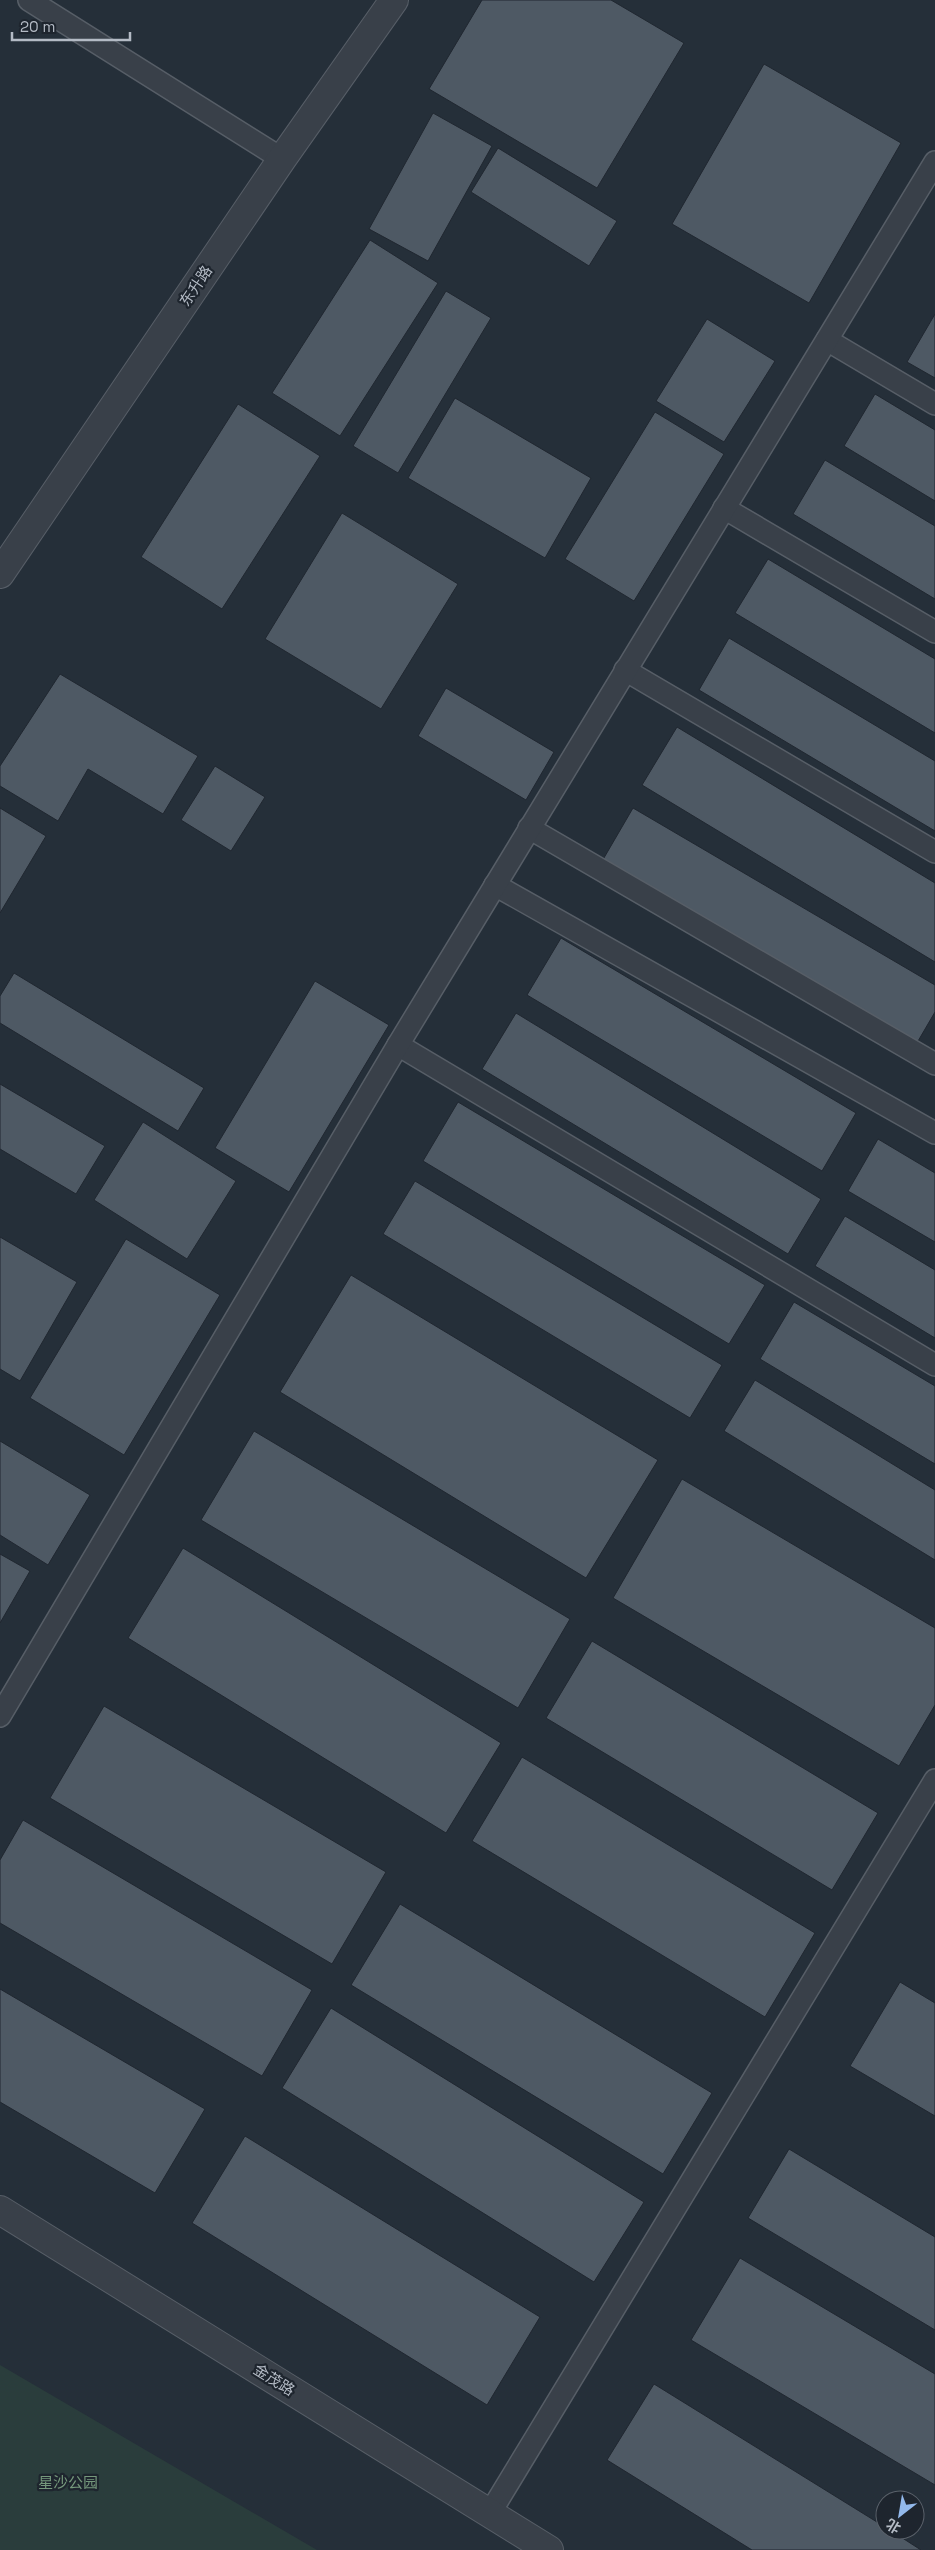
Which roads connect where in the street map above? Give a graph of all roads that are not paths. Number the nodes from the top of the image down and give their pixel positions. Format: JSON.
{"nodes":[{"id":1,"x":29,"y":0,"type":"edge"},
{"id":2,"x":394,"y":0,"type":"edge"},
{"id":3,"x":282,"y":159,"type":"junction"},
{"id":4,"x":935,"y":164,"type":"edge"},
{"id":5,"x":827,"y":340,"type":"junction"},
{"id":6,"x":935,"y":404,"type":"edge"},
{"id":7,"x":724,"y":508,"type":"junction"},
{"id":8,"x":0,"y":574,"type":"edge"},
{"id":9,"x":935,"y":632,"type":"edge"},
{"id":10,"x":625,"y":670,"type":"junction"},
{"id":11,"x":529,"y":828,"type":"junction"},
{"id":12,"x":935,"y":852,"type":"edge"},
{"id":13,"x":495,"y":885,"type":"junction"},
{"id":14,"x":398,"y":1045,"type":"junction"},
{"id":15,"x":935,"y":1064,"type":"edge"},
{"id":16,"x":935,"y":1133,"type":"edge"},
{"id":17,"x":935,"y":1365,"type":"edge"},
{"id":18,"x":0,"y":1716,"type":"edge"},
{"id":19,"x":935,"y":1780,"type":"edge"},
{"id":20,"x":0,"y":2210,"type":"edge"},
{"id":21,"x":490,"y":2513,"type":"junction"},
{"id":22,"x":549,"y":2550,"type":"edge"}],
"edges":[{"from":1,"to":3,"type":"lane"},
{"from":2,"to":3,"type":"street","name":"东升路"},
{"from":3,"to":8,"type":"street","name":"东升路"},
{"from":4,"to":5,"type":"lane"},
{"from":5,"to":6,"type":"lane"},
{"from":5,"to":7,"type":"lane"},
{"from":7,"to":9,"type":"lane"},
{"from":7,"to":10,"type":"lane"},
{"from":10,"to":11,"type":"lane"},
{"from":10,"to":12,"type":"lane"},
{"from":11,"to":13,"type":"lane"},
{"from":11,"to":15,"type":"lane"},
{"from":13,"to":14,"type":"lane"},
{"from":13,"to":16,"type":"lane"},
{"from":14,"to":17,"type":"lane"},
{"from":14,"to":18,"type":"lane"},
{"from":19,"to":21,"type":"lane"},
{"from":20,"to":21,"type":"street","name":"金茂路"},
{"from":21,"to":22,"type":"street","name":"金茂路"}]}
